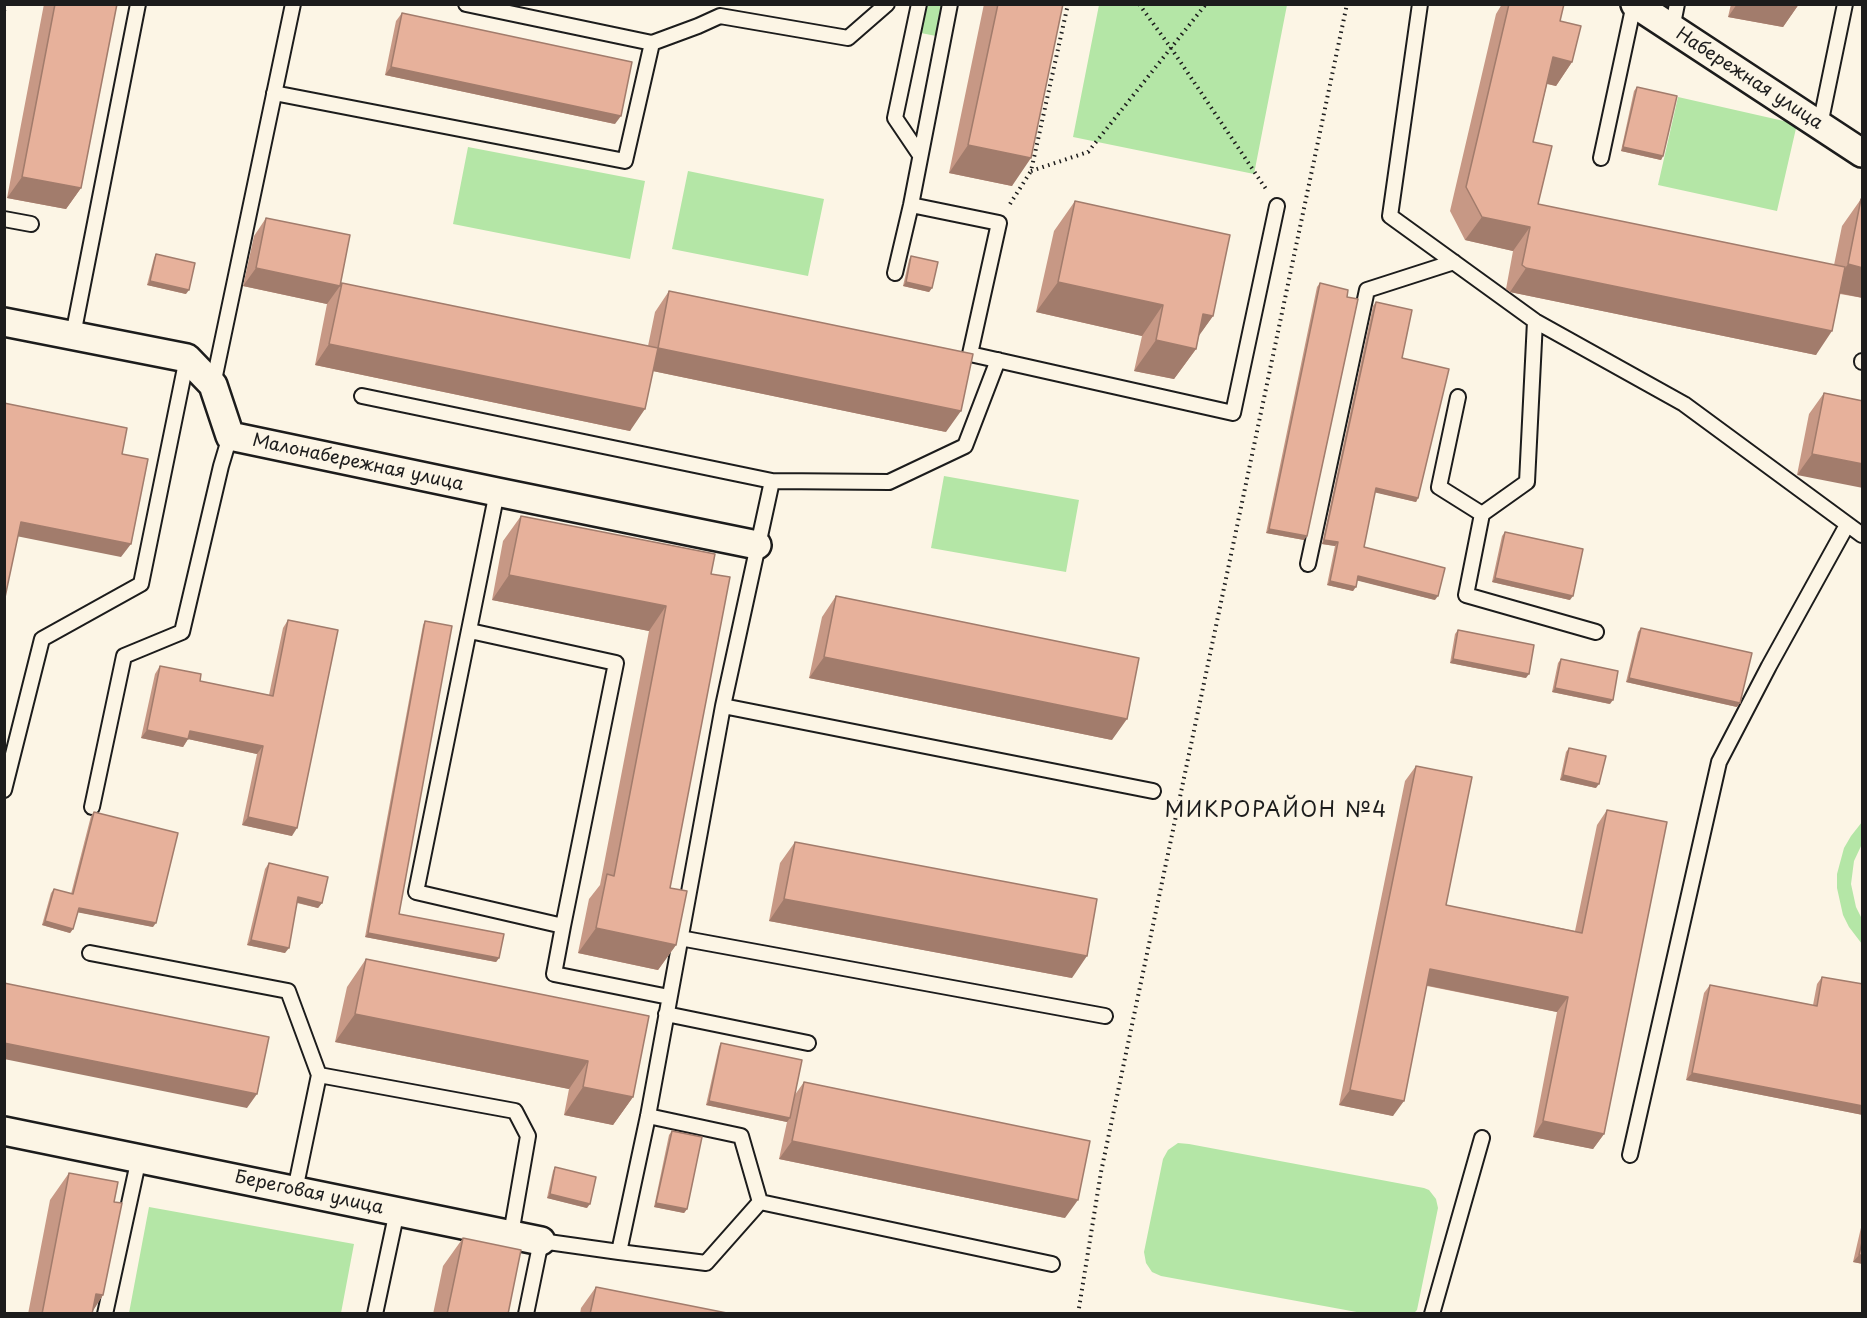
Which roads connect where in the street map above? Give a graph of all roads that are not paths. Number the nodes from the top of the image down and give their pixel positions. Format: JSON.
{"nodes":[{"id":1,"x":138,"y":4,"type":"edge"},
{"id":2,"x":293,"y":4,"type":"edge"},
{"id":3,"x":466,"y":4,"type":"edge"},
{"id":4,"x":887,"y":4,"type":"edge"},
{"id":5,"x":919,"y":4,"type":"edge"},
{"id":6,"x":950,"y":4,"type":"edge"},
{"id":7,"x":1420,"y":4,"type":"edge"},
{"id":8,"x":1634,"y":4,"type":"edge"},
{"id":9,"x":1845,"y":4,"type":"edge"},
{"id":10,"x":1674,"y":17,"type":"edge"},
{"id":11,"x":652,"y":43,"type":"junction"},
{"id":12,"x":274,"y":93,"type":"junction"},
{"id":13,"x":1820,"y":125,"type":"junction"},
{"id":14,"x":1863,"y":153,"type":"edge"},
{"id":15,"x":921,"y":155,"type":"junction"},
{"id":16,"x":1600,"y":158,"type":"dead end"},
{"id":17,"x":911,"y":205,"type":"junction"},
{"id":18,"x":1277,"y":206,"type":"road end"},
{"id":19,"x":4,"y":219,"type":"edge"},
{"id":20,"x":31,"y":224,"type":"dead end"},
{"id":21,"x":1454,"y":262,"type":"junction"},
{"id":22,"x":895,"y":273,"type":"dead end"},
{"id":23,"x":1535,"y":321,"type":"junction"},
{"id":24,"x":4,"y":322,"type":"edge"},
{"id":25,"x":73,"y":335,"type":"junction"},
{"id":26,"x":187,"y":358,"type":"junction"},
{"id":27,"x":998,"y":360,"type":"junction"},
{"id":28,"x":213,"y":385,"type":"junction"},
{"id":29,"x":362,"y":396,"type":"dead end"},
{"id":30,"x":1458,"y":397,"type":"dead end"},
{"id":31,"x":230,"y":436,"type":"junction"},
{"id":32,"x":772,"y":481,"type":"junction"},
{"id":33,"x":497,"y":492,"type":"junction"},
{"id":34,"x":1482,"y":514,"type":"junction"},
{"id":35,"x":1848,"y":525,"type":"junction"},
{"id":36,"x":1863,"y":535,"type":"edge"},
{"id":37,"x":758,"y":545,"type":"junction"},
{"id":38,"x":1308,"y":564,"type":"dead end"},
{"id":39,"x":470,"y":631,"type":"junction"},
{"id":40,"x":1596,"y":632,"type":"dead end"},
{"id":41,"x":723,"y":706,"type":"junction"},
{"id":42,"x":4,"y":790,"type":"edge"},
{"id":43,"x":1153,"y":791,"type":"dead end"},
{"id":44,"x":92,"y":807,"type":"dead end"},
{"id":45,"x":563,"y":926,"type":"junction"},
{"id":46,"x":680,"y":938,"type":"junction"},
{"id":47,"x":90,"y":952,"type":"dead end"},
{"id":48,"x":669,"y":997,"type":"junction"},
{"id":49,"x":666,"y":1014,"type":"junction"},
{"id":50,"x":1105,"y":1016,"type":"dead end"},
{"id":51,"x":808,"y":1043,"type":"dead end"},
{"id":52,"x":319,"y":1075,"type":"junction"},
{"id":53,"x":648,"y":1116,"type":"junction"},
{"id":54,"x":5,"y":1133,"type":"edge"},
{"id":55,"x":1482,"y":1137,"type":"dead end"},
{"id":56,"x":1630,"y":1155,"type":"dead end"},
{"id":57,"x":139,"y":1158,"type":"junction"},
{"id":58,"x":295,"y":1190,"type":"junction"},
{"id":59,"x":760,"y":1202,"type":"junction"},
{"id":60,"x":397,"y":1211,"type":"junction"},
{"id":61,"x":511,"y":1234,"type":"junction"},
{"id":62,"x":541,"y":1240,"type":"junction"},
{"id":63,"x":619,"y":1252,"type":"junction"},
{"id":64,"x":1052,"y":1264,"type":"dead end"},
{"id":65,"x":105,"y":1314,"type":"edge"},
{"id":66,"x":375,"y":1314,"type":"edge"},
{"id":67,"x":526,"y":1314,"type":"edge"},
{"id":68,"x":1432,"y":1314,"type":"edge"}],
"edges":[{"from":1,"to":25,"type":"lane"},
{"from":2,"to":12,"type":"lane"},
{"from":3,"to":11,"type":"lane"},
{"from":4,"to":11,"type":"lane"},
{"from":5,"to":15,"type":"lane"},
{"from":6,"to":15,"type":"lane"},
{"from":7,"to":21,"type":"lane"},
{"from":8,"to":10,"type":"street","name":"Набережная улица"},
{"from":8,"to":16,"type":"lane"},
{"from":9,"to":13,"type":"lane"},
{"from":10,"to":13,"type":"street","name":"Набережная улица"},
{"from":11,"to":12,"type":"lane"},
{"from":12,"to":28,"type":"lane"},
{"from":13,"to":14,"type":"street","name":"Набережная улица"},
{"from":15,"to":17,"type":"lane"},
{"from":17,"to":22,"type":"lane"},
{"from":17,"to":27,"type":"lane"},
{"from":18,"to":27,"type":"lane"},
{"from":19,"to":20,"type":"lane"},
{"from":21,"to":23,"type":"lane"},
{"from":21,"to":38,"type":"lane"},
{"from":23,"to":34,"type":"lane"},
{"from":23,"to":35,"type":"lane"},
{"from":24,"to":25,"type":"street"},
{"from":25,"to":26,"type":"street"},
{"from":26,"to":28,"type":"street","name":"Малонабережная улица"},
{"from":26,"to":42,"type":"lane"},
{"from":27,"to":32,"type":"lane"},
{"from":28,"to":31,"type":"street","name":"Малонабережная улица"},
{"from":29,"to":32,"type":"lane"},
{"from":30,"to":34,"type":"lane"},
{"from":31,"to":33,"type":"street","name":"Малонабережная улица"},
{"from":31,"to":44,"type":"lane"},
{"from":32,"to":37,"type":"lane"},
{"from":33,"to":37,"type":"street","name":"Малонабережная улица"},
{"from":33,"to":39,"type":"lane"},
{"from":34,"to":40,"type":"lane"},
{"from":35,"to":36,"type":"lane"},
{"from":35,"to":56,"type":"lane"},
{"from":37,"to":41,"type":"lane"},
{"from":39,"to":45,"type":"lane"},
{"from":39,"to":45,"type":"lane"},
{"from":41,"to":43,"type":"lane"},
{"from":41,"to":46,"type":"lane"},
{"from":45,"to":48,"type":"lane"},
{"from":46,"to":48,"type":"lane"},
{"from":46,"to":50,"type":"lane"},
{"from":47,"to":52,"type":"lane"},
{"from":48,"to":49,"type":"lane"},
{"from":49,"to":51,"type":"lane"},
{"from":49,"to":53,"type":"lane"},
{"from":52,"to":58,"type":"lane"},
{"from":52,"to":61,"type":"lane"},
{"from":53,"to":59,"type":"lane"},
{"from":53,"to":63,"type":"lane"},
{"from":54,"to":57,"type":"street","name":"Береговая улица"},
{"from":55,"to":68,"type":"lane"},
{"from":57,"to":58,"type":"street","name":"Береговая улица"},
{"from":57,"to":65,"type":"lane"},
{"from":58,"to":60,"type":"street","name":"Береговая улица"},
{"from":59,"to":63,"type":"lane"},
{"from":59,"to":64,"type":"lane"},
{"from":60,"to":61,"type":"street","name":"Береговая улица"},
{"from":60,"to":66,"type":"lane"},
{"from":61,"to":62,"type":"street","name":"Береговая улица"},
{"from":62,"to":63,"type":"lane"},
{"from":62,"to":67,"type":"lane"}]}
